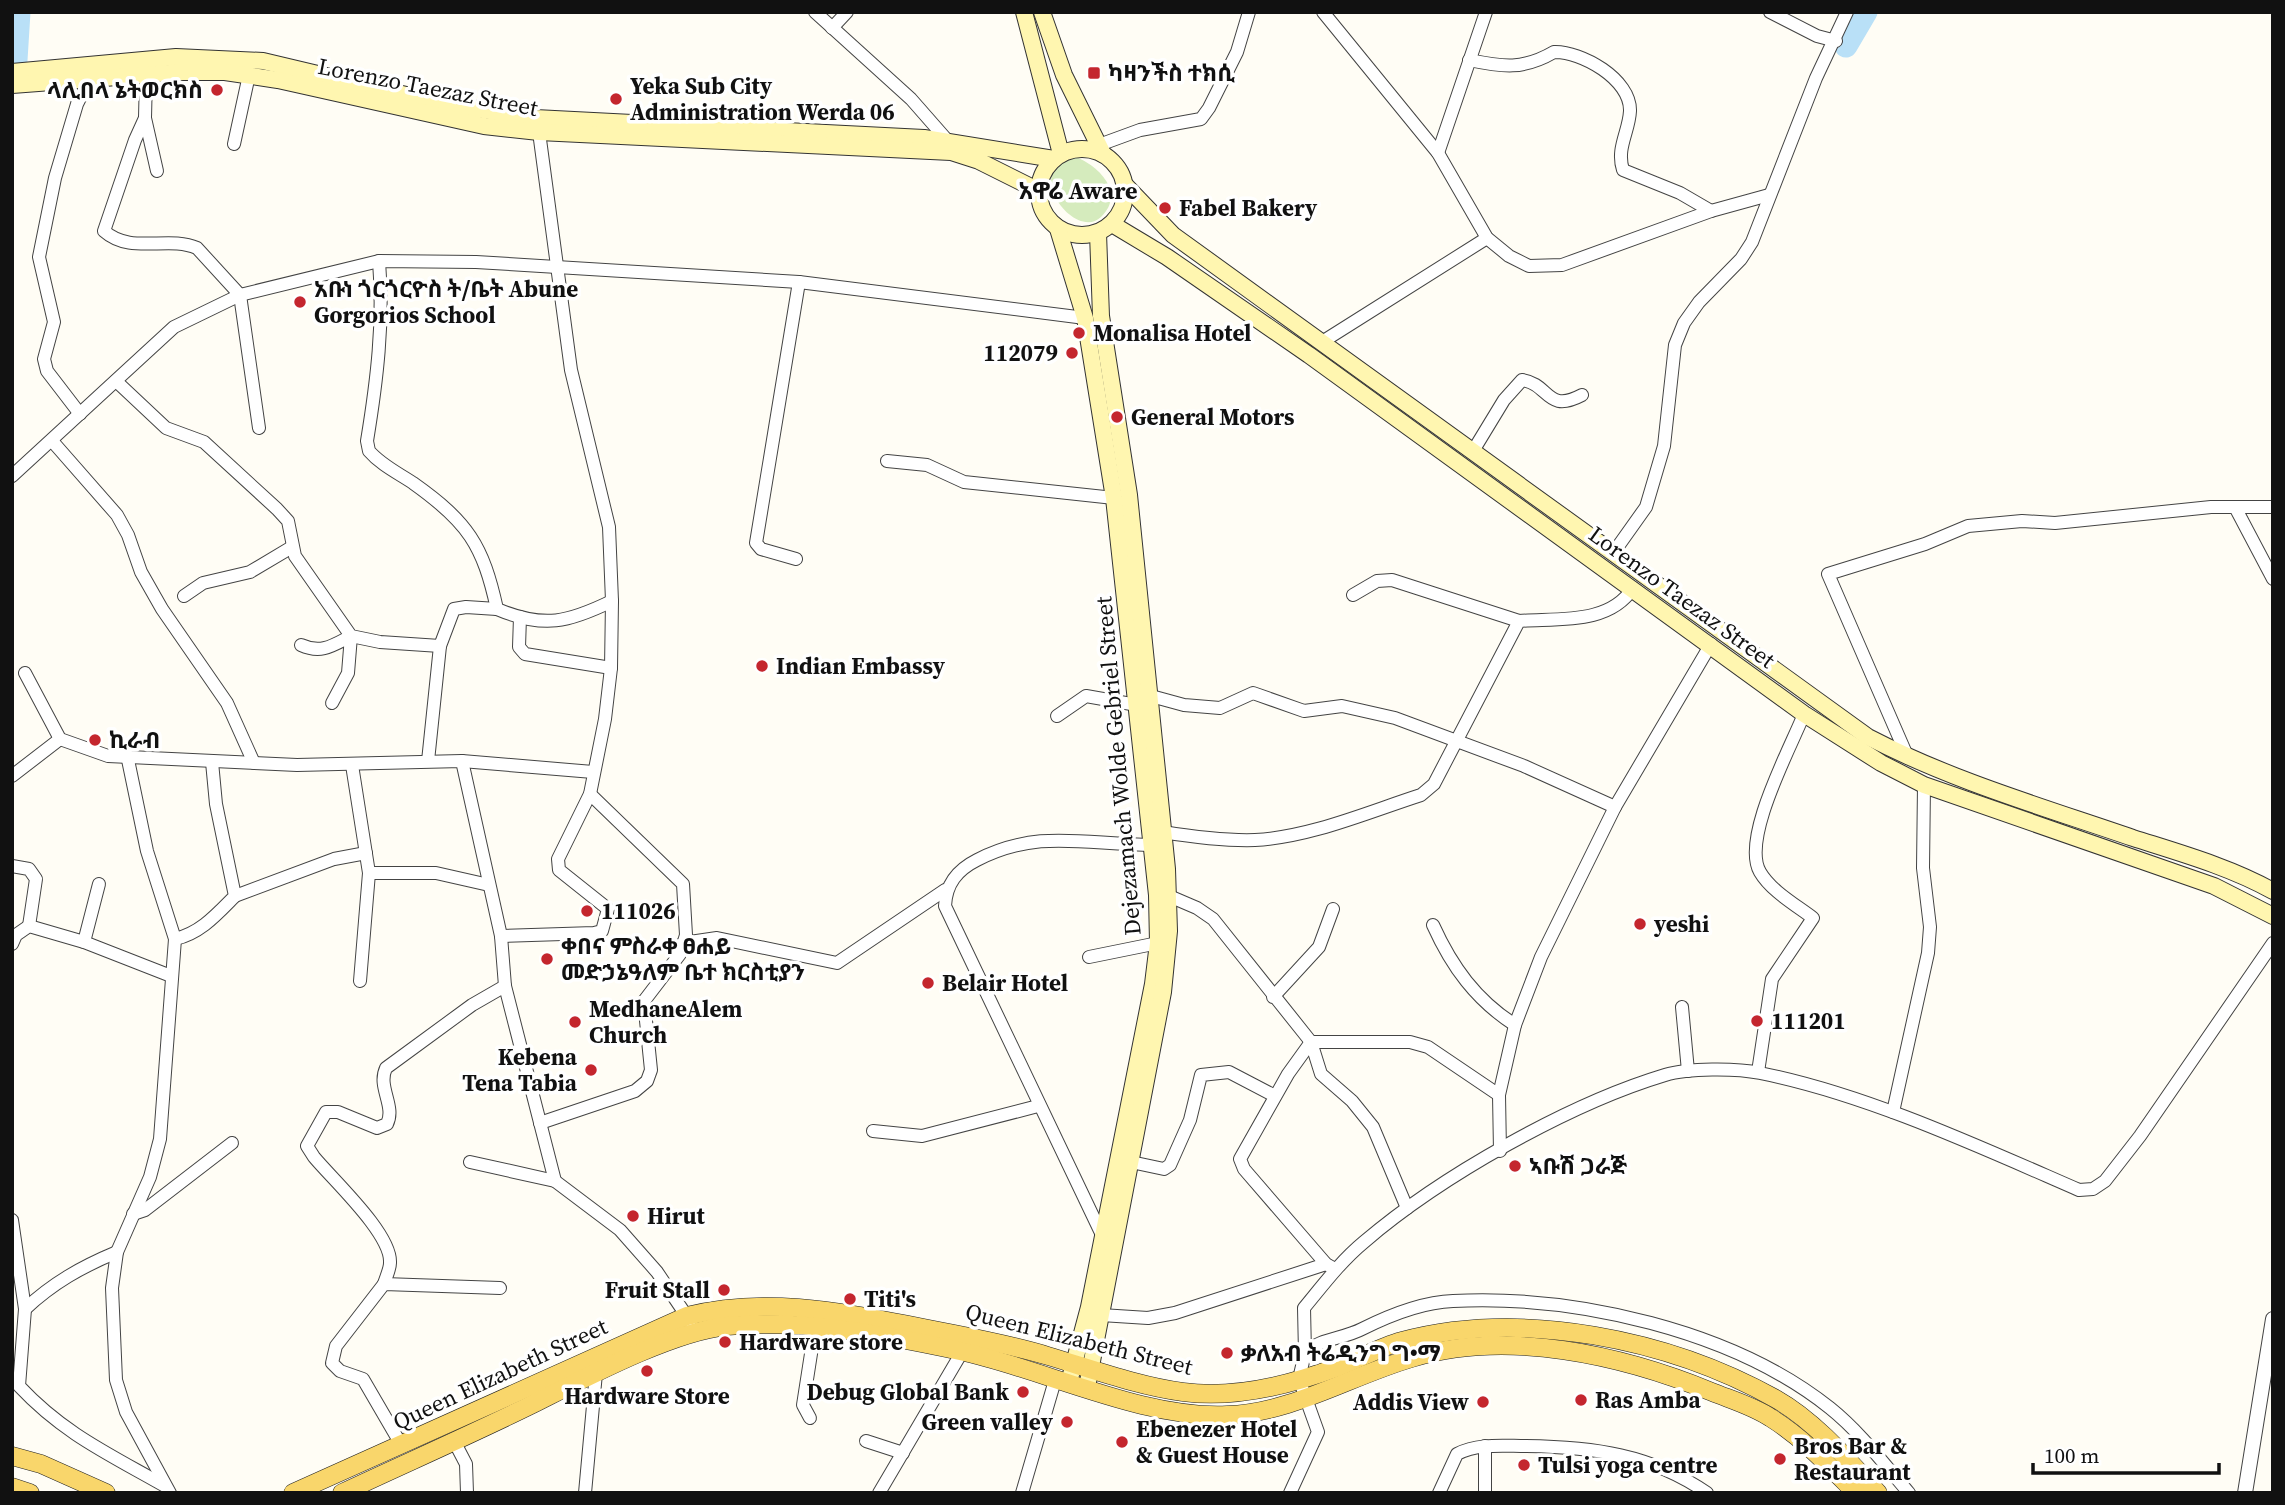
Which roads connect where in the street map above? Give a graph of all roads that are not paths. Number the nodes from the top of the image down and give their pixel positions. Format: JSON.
{"nodes":[{"id":1,"x":815,"y":12,"type":"edge"},
{"id":2,"x":846,"y":12,"type":"edge"},
{"id":3,"x":1024,"y":12,"type":"edge"},
{"id":4,"x":1042,"y":12,"type":"edge"},
{"id":5,"x":1249,"y":12,"type":"edge"},
{"id":6,"x":1323,"y":12,"type":"edge"},
{"id":7,"x":1486,"y":12,"type":"edge"},
{"id":8,"x":1770,"y":12,"type":"edge"},
{"id":9,"x":1847,"y":12,"type":"edge"},
{"id":10,"x":832,"y":28,"type":"junction"},
{"id":11,"x":1836,"y":41,"type":"junction"},
{"id":12,"x":1469,"y":60,"type":"junction"},
{"id":13,"x":12,"y":72,"type":"edge"},
{"id":14,"x":70,"y":74,"type":"junction"},
{"id":15,"x":146,"y":75,"type":"junction"},
{"id":16,"x":249,"y":75,"type":"junction"},
{"id":17,"x":89,"y":80,"type":"junction"},
{"id":18,"x":12,"y":85,"type":"edge"},
{"id":19,"x":145,"y":118,"type":"junction"},
{"id":20,"x":593,"y":128,"type":"junction"},
{"id":21,"x":539,"y":132,"type":"junction"},
{"id":22,"x":947,"y":140,"type":"junction"},
{"id":23,"x":233,"y":144,"type":"dead end"},
{"id":24,"x":1101,"y":149,"type":"junction"},
{"id":25,"x":1438,"y":153,"type":"junction"},
{"id":26,"x":1057,"y":157,"type":"junction"},
{"id":27,"x":157,"y":171,"type":"dead end"},
{"id":28,"x":1126,"y":186,"type":"junction"},
{"id":29,"x":1039,"y":191,"type":"junction"},
{"id":30,"x":1769,"y":195,"type":"junction"},
{"id":31,"x":1711,"y":211,"type":"junction"},
{"id":32,"x":1105,"y":228,"type":"junction"},
{"id":33,"x":1058,"y":229,"type":"junction"},
{"id":34,"x":1487,"y":238,"type":"junction"},
{"id":35,"x":379,"y":261,"type":"junction"},
{"id":36,"x":557,"y":267,"type":"junction"},
{"id":37,"x":799,"y":282,"type":"junction"},
{"id":38,"x":240,"y":295,"type":"junction"},
{"id":39,"x":1085,"y":318,"type":"junction"},
{"id":40,"x":1322,"y":342,"type":"junction"},
{"id":41,"x":116,"y":381,"type":"junction"},
{"id":42,"x":1582,"y":395,"type":"dead end"},
{"id":43,"x":80,"y":414,"type":"junction"},
{"id":44,"x":259,"y":428,"type":"dead end"},
{"id":45,"x":53,"y":442,"type":"junction"},
{"id":46,"x":1473,"y":451,"type":"junction"},
{"id":47,"x":887,"y":461,"type":"dead end"},
{"id":48,"x":12,"y":476,"type":"edge"},
{"id":49,"x":1114,"y":498,"type":"junction"},
{"id":50,"x":2235,"y":507,"type":"junction"},
{"id":51,"x":2273,"y":507,"type":"edge"},
{"id":52,"x":1563,"y":515,"type":"junction"},
{"id":53,"x":1551,"y":531,"type":"junction"},
{"id":54,"x":292,"y":547,"type":"junction"},
{"id":55,"x":1614,"y":552,"type":"junction"},
{"id":56,"x":796,"y":559,"type":"dead end"},
{"id":57,"x":2273,"y":579,"type":"edge"},
{"id":58,"x":1633,"y":588,"type":"junction"},
{"id":59,"x":1353,"y":595,"type":"dead end"},
{"id":60,"x":184,"y":596,"type":"dead end"},
{"id":61,"x":612,"y":601,"type":"junction"},
{"id":62,"x":497,"y":609,"type":"junction"},
{"id":63,"x":520,"y":617,"type":"junction"},
{"id":64,"x":1518,"y":621,"type":"junction"},
{"id":65,"x":351,"y":636,"type":"junction"},
{"id":66,"x":1711,"y":644,"type":"junction"},
{"id":67,"x":301,"y":645,"type":"dead end"},
{"id":68,"x":440,"y":646,"type":"junction"},
{"id":69,"x":611,"y":668,"type":"junction"},
{"id":70,"x":25,"y":673,"type":"dead end"},
{"id":71,"x":1144,"y":701,"type":"junction"},
{"id":72,"x":332,"y":703,"type":"dead end"},
{"id":73,"x":1804,"y":714,"type":"junction"},
{"id":74,"x":1057,"y":716,"type":"dead end"},
{"id":75,"x":60,"y":739,"type":"junction"},
{"id":76,"x":1455,"y":740,"type":"junction"},
{"id":77,"x":127,"y":755,"type":"junction"},
{"id":78,"x":1909,"y":758,"type":"junction"},
{"id":79,"x":428,"y":761,"type":"junction"},
{"id":80,"x":462,"y":761,"type":"junction"},
{"id":81,"x":212,"y":762,"type":"junction"},
{"id":82,"x":254,"y":763,"type":"junction"},
{"id":83,"x":352,"y":765,"type":"junction"},
{"id":84,"x":593,"y":772,"type":"junction"},
{"id":85,"x":12,"y":776,"type":"edge"},
{"id":86,"x":1924,"y":785,"type":"junction"},
{"id":87,"x":590,"y":794,"type":"junction"},
{"id":88,"x":1615,"y":807,"type":"junction"},
{"id":89,"x":1163,"y":832,"type":"junction"},
{"id":90,"x":1153,"y":845,"type":"junction"},
{"id":91,"x":366,"y":853,"type":"junction"},
{"id":92,"x":12,"y":866,"type":"edge"},
{"id":93,"x":369,"y":873,"type":"junction"},
{"id":94,"x":99,"y":884,"type":"dead end"},
{"id":95,"x":489,"y":885,"type":"junction"},
{"id":96,"x":945,"y":890,"type":"junction"},
{"id":97,"x":2273,"y":891,"type":"edge"},
{"id":98,"x":235,"y":896,"type":"junction"},
{"id":99,"x":1169,"y":896,"type":"junction"},
{"id":100,"x":1333,"y":909,"type":"dead end"},
{"id":101,"x":2273,"y":916,"type":"edge"},
{"id":102,"x":1433,"y":925,"type":"dead end"},
{"id":103,"x":30,"y":926,"type":"junction"},
{"id":104,"x":501,"y":936,"type":"junction"},
{"id":105,"x":175,"y":939,"type":"junction"},
{"id":106,"x":84,"y":942,"type":"junction"},
{"id":107,"x":683,"y":943,"type":"junction"},
{"id":108,"x":1158,"y":943,"type":"junction"},
{"id":109,"x":2273,"y":943,"type":"edge"},
{"id":110,"x":12,"y":944,"type":"edge"},
{"id":111,"x":1089,"y":957,"type":"dead end"},
{"id":112,"x":172,"y":976,"type":"junction"},
{"id":113,"x":360,"y":981,"type":"dead end"},
{"id":114,"x":505,"y":986,"type":"junction"},
{"id":115,"x":1273,"y":997,"type":"junction"},
{"id":116,"x":1682,"y":1007,"type":"dead end"},
{"id":117,"x":1516,"y":1025,"type":"junction"},
{"id":118,"x":1311,"y":1042,"type":"junction"},
{"id":119,"x":1688,"y":1071,"type":"junction"},
{"id":120,"x":1758,"y":1072,"type":"junction"},
{"id":121,"x":1499,"y":1095,"type":"junction"},
{"id":122,"x":1275,"y":1096,"type":"junction"},
{"id":123,"x":1038,"y":1106,"type":"junction"},
{"id":124,"x":1893,"y":1112,"type":"junction"},
{"id":125,"x":540,"y":1123,"type":"junction"},
{"id":126,"x":873,"y":1131,"type":"dead end"},
{"id":127,"x":232,"y":1143,"type":"dead end"},
{"id":128,"x":1500,"y":1150,"type":"junction"},
{"id":129,"x":470,"y":1163,"type":"dead end"},
{"id":130,"x":1131,"y":1163,"type":"junction"},
{"id":131,"x":555,"y":1181,"type":"junction"},
{"id":132,"x":1406,"y":1208,"type":"junction"},
{"id":133,"x":133,"y":1214,"type":"junction"},
{"id":134,"x":12,"y":1220,"type":"edge"},
{"id":135,"x":1102,"y":1235,"type":"junction"},
{"id":136,"x":117,"y":1252,"type":"junction"},
{"id":137,"x":1330,"y":1266,"type":"junction"},
{"id":138,"x":384,"y":1284,"type":"junction"},
{"id":139,"x":500,"y":1288,"type":"dead end"},
{"id":140,"x":25,"y":1309,"type":"junction"},
{"id":141,"x":1101,"y":1315,"type":"junction"},
{"id":142,"x":2273,"y":1319,"type":"edge"},
{"id":143,"x":691,"y":1324,"type":"junction"},
{"id":144,"x":815,"y":1328,"type":"junction"},
{"id":145,"x":962,"y":1352,"type":"junction"},
{"id":146,"x":1305,"y":1353,"type":"junction"},
{"id":147,"x":596,"y":1373,"type":"junction"},
{"id":148,"x":1072,"y":1373,"type":"junction"},
{"id":149,"x":1300,"y":1379,"type":"junction"},
{"id":150,"x":15,"y":1382,"type":"edge"},
{"id":151,"x":1304,"y":1398,"type":"junction"},
{"id":152,"x":810,"y":1418,"type":"dead end"},
{"id":153,"x":454,"y":1441,"type":"junction"},
{"id":154,"x":866,"y":1441,"type":"dead end"},
{"id":155,"x":402,"y":1446,"type":"junction"},
{"id":156,"x":1485,"y":1446,"type":"junction"},
{"id":157,"x":903,"y":1453,"type":"junction"},
{"id":158,"x":12,"y":1456,"type":"edge"},
{"id":159,"x":12,"y":1488,"type":"edge"},
{"id":160,"x":168,"y":1489,"type":"edge"},
{"id":161,"x":1874,"y":1491,"type":"edge"},
{"id":162,"x":30,"y":1493,"type":"edge"},
{"id":163,"x":106,"y":1493,"type":"edge"},
{"id":164,"x":293,"y":1493,"type":"edge"},
{"id":165,"x":342,"y":1493,"type":"edge"},
{"id":166,"x":467,"y":1493,"type":"edge"},
{"id":167,"x":585,"y":1493,"type":"edge"},
{"id":168,"x":879,"y":1493,"type":"edge"},
{"id":169,"x":1022,"y":1493,"type":"edge"},
{"id":170,"x":1290,"y":1493,"type":"edge"},
{"id":171,"x":1439,"y":1493,"type":"edge"},
{"id":172,"x":1485,"y":1493,"type":"edge"},
{"id":173,"x":1707,"y":1493,"type":"edge"},
{"id":174,"x":1856,"y":1493,"type":"edge"},
{"id":175,"x":1909,"y":1493,"type":"edge"},
{"id":176,"x":2245,"y":1493,"type":"edge"}],
"edges":[{"from":1,"to":10,"type":"street"},
{"from":2,"to":10,"type":"street"},
{"from":3,"to":26,"type":"main road"},
{"from":4,"to":24,"type":"main road"},
{"from":5,"to":24,"type":"street"},
{"from":6,"to":25,"type":"street"},
{"from":7,"to":12,"type":"street"},
{"from":8,"to":11,"type":"street"},
{"from":9,"to":11,"type":"street"},
{"from":10,"to":22,"type":"street"},
{"from":11,"to":30,"type":"street"},
{"from":12,"to":25,"type":"street"},
{"from":12,"to":31,"type":"street"},
{"from":13,"to":14,"type":"main road"},
{"from":14,"to":17,"type":"main road","name":"Lorenzo Taezaz Street"},
{"from":14,"to":18,"type":"main road","name":"Lorenzo Taezaz Street"},
{"from":14,"to":20,"type":"main road"},
{"from":15,"to":16,"type":"main road","name":"Lorenzo Taezaz Street"},
{"from":15,"to":17,"type":"main road","name":"Lorenzo Taezaz Street"},
{"from":15,"to":19,"type":"street"},
{"from":16,"to":21,"type":"main road","name":"Lorenzo Taezaz Street"},
{"from":16,"to":23,"type":"street"},
{"from":17,"to":43,"type":"street"},
{"from":19,"to":27,"type":"street"},
{"from":19,"to":38,"type":"street"},
{"from":20,"to":21,"type":"main road","name":"Lorenzo Taezaz Street"},
{"from":20,"to":22,"type":"main road"},
{"from":20,"to":29,"type":"main road","name":"Lorenzo Taezaz Street"},
{"from":21,"to":36,"type":"street"},
{"from":22,"to":26,"type":"main road"},
{"from":24,"to":26,"type":"main road"},
{"from":24,"to":28,"type":"main road"},
{"from":25,"to":34,"type":"street"},
{"from":26,"to":29,"type":"main road"},
{"from":28,"to":32,"type":"main road"},
{"from":28,"to":40,"type":"main road","name":"Lorenzo Taezaz Street"},
{"from":29,"to":33,"type":"main road"},
{"from":30,"to":31,"type":"street"},
{"from":30,"to":55,"type":"street"},
{"from":31,"to":34,"type":"street"},
{"from":32,"to":33,"type":"main road"},
{"from":32,"to":53,"type":"main road","name":"Lorenzo Taezaz Street"},
{"from":32,"to":71,"type":"main road","name":"Dejezamach Wolde Gebriel Street"},
{"from":33,"to":39,"type":"main road","name":"Dejezamach Wolde Gebriel Street"},
{"from":34,"to":40,"type":"street"},
{"from":35,"to":36,"type":"street"},
{"from":35,"to":38,"type":"street"},
{"from":35,"to":62,"type":"street"},
{"from":36,"to":37,"type":"street"},
{"from":36,"to":61,"type":"street"},
{"from":37,"to":39,"type":"street"},
{"from":37,"to":56,"type":"street"},
{"from":38,"to":41,"type":"street"},
{"from":38,"to":44,"type":"street"},
{"from":39,"to":49,"type":"main road","name":"Dejezamach Wolde Gebriel Street"},
{"from":40,"to":46,"type":"main road","name":"Lorenzo Taezaz Street"},
{"from":41,"to":43,"type":"street"},
{"from":41,"to":54,"type":"street"},
{"from":42,"to":46,"type":"street"},
{"from":43,"to":45,"type":"street"},
{"from":45,"to":48,"type":"street"},
{"from":45,"to":82,"type":"street"},
{"from":46,"to":52,"type":"main road","name":"Lorenzo Taezaz Street"},
{"from":47,"to":49,"type":"street"},
{"from":49,"to":71,"type":"main road","name":"Dejezamach Wolde Gebriel Street"},
{"from":50,"to":51,"type":"street"},
{"from":50,"to":57,"type":"street"},
{"from":50,"to":78,"type":"street"},
{"from":52,"to":53,"type":"main road"},
{"from":52,"to":55,"type":"main road","name":"Lorenzo Taezaz Street"},
{"from":53,"to":58,"type":"main road","name":"Lorenzo Taezaz Street"},
{"from":54,"to":60,"type":"street"},
{"from":54,"to":65,"type":"street"},
{"from":55,"to":78,"type":"main road","name":"Lorenzo Taezaz Street"},
{"from":58,"to":64,"type":"street"},
{"from":58,"to":66,"type":"main road","name":"Lorenzo Taezaz Street"},
{"from":59,"to":64,"type":"street"},
{"from":61,"to":63,"type":"street"},
{"from":61,"to":69,"type":"street"},
{"from":62,"to":63,"type":"street"},
{"from":62,"to":68,"type":"street"},
{"from":63,"to":69,"type":"street"},
{"from":64,"to":76,"type":"street"},
{"from":65,"to":67,"type":"street"},
{"from":65,"to":68,"type":"street"},
{"from":65,"to":72,"type":"street"},
{"from":66,"to":73,"type":"main road","name":"Lorenzo Taezaz Street"},
{"from":66,"to":88,"type":"street"},
{"from":68,"to":79,"type":"street"},
{"from":69,"to":84,"type":"street"},
{"from":70,"to":75,"type":"street"},
{"from":71,"to":74,"type":"street"},
{"from":71,"to":76,"type":"street"},
{"from":71,"to":89,"type":"main road","name":"Dejezamach Wolde Gebriel Street"},
{"from":71,"to":90,"type":"main road","name":"Dejezamach Wolde Gebriel Street"},
{"from":73,"to":86,"type":"main road","name":"Lorenzo Taezaz Street"},
{"from":73,"to":120,"type":"street"},
{"from":75,"to":77,"type":"street"},
{"from":75,"to":85,"type":"street"},
{"from":76,"to":88,"type":"street"},
{"from":76,"to":89,"type":"street"},
{"from":77,"to":81,"type":"street"},
{"from":77,"to":105,"type":"street"},
{"from":78,"to":97,"type":"main road","name":"Lorenzo Taezaz Street"},
{"from":79,"to":80,"type":"street"},
{"from":79,"to":83,"type":"street"},
{"from":80,"to":84,"type":"street"},
{"from":80,"to":95,"type":"street"},
{"from":81,"to":82,"type":"street"},
{"from":81,"to":98,"type":"street"},
{"from":82,"to":83,"type":"street"},
{"from":83,"to":91,"type":"street"},
{"from":84,"to":87,"type":"street"},
{"from":86,"to":101,"type":"main road","name":"Lorenzo Taezaz Street"},
{"from":86,"to":124,"type":"street"},
{"from":87,"to":104,"type":"street"},
{"from":87,"to":107,"type":"street"},
{"from":88,"to":117,"type":"street"},
{"from":89,"to":99,"type":"main road","name":"Dejezamach Wolde Gebriel Street"},
{"from":90,"to":96,"type":"street"},
{"from":90,"to":108,"type":"main road","name":"Dejezamach Wolde Gebriel Street"},
{"from":91,"to":93,"type":"street"},
{"from":91,"to":98,"type":"street"},
{"from":92,"to":103,"type":"street"},
{"from":93,"to":95,"type":"street"},
{"from":93,"to":113,"type":"street"},
{"from":94,"to":106,"type":"street"},
{"from":95,"to":104,"type":"street"},
{"from":96,"to":107,"type":"street"},
{"from":96,"to":123,"type":"street"},
{"from":98,"to":105,"type":"street"},
{"from":99,"to":115,"type":"street"},
{"from":99,"to":130,"type":"main road","name":"Dejezamach Wolde Gebriel Street"},
{"from":100,"to":115,"type":"street"},
{"from":102,"to":117,"type":"street"},
{"from":103,"to":106,"type":"street"},
{"from":103,"to":110,"type":"street"},
{"from":104,"to":114,"type":"street"},
{"from":105,"to":112,"type":"street"},
{"from":106,"to":112,"type":"street"},
{"from":107,"to":125,"type":"street"},
{"from":108,"to":111,"type":"street"},
{"from":108,"to":135,"type":"main road","name":"Dejezamach Wolde Gebriel Street"},
{"from":109,"to":124,"type":"street"},
{"from":112,"to":133,"type":"street"},
{"from":114,"to":125,"type":"street"},
{"from":114,"to":138,"type":"street"},
{"from":115,"to":118,"type":"street"},
{"from":116,"to":119,"type":"street"},
{"from":117,"to":121,"type":"street"},
{"from":118,"to":121,"type":"street"},
{"from":118,"to":122,"type":"street"},
{"from":118,"to":132,"type":"street"},
{"from":119,"to":120,"type":"street"},
{"from":119,"to":128,"type":"street"},
{"from":120,"to":124,"type":"street"},
{"from":121,"to":128,"type":"street"},
{"from":122,"to":130,"type":"street"},
{"from":122,"to":137,"type":"street"},
{"from":123,"to":126,"type":"street"},
{"from":123,"to":135,"type":"street"},
{"from":125,"to":131,"type":"street"},
{"from":127,"to":133,"type":"street"},
{"from":128,"to":132,"type":"street"},
{"from":129,"to":131,"type":"street"},
{"from":130,"to":141,"type":"main road","name":"Dejezamach Wolde Gebriel Street"},
{"from":131,"to":143,"type":"street"},
{"from":132,"to":137,"type":"street"},
{"from":133,"to":136,"type":"street"},
{"from":134,"to":140,"type":"street"},
{"from":135,"to":148,"type":"main road","name":"Dejezamach Wolde Gebriel Street"},
{"from":136,"to":140,"type":"street"},
{"from":136,"to":160,"type":"street"},
{"from":137,"to":141,"type":"street"},
{"from":137,"to":146,"type":"street"},
{"from":138,"to":139,"type":"street"},
{"from":138,"to":155,"type":"street"},
{"from":140,"to":150,"type":"street"},
{"from":141,"to":148,"type":"main road","name":"Dejezamach Wolde Gebriel Street"},
{"from":142,"to":176,"type":"street"},
{"from":143,"to":144,"type":"main road","name":"Queen Elizabeth Street"},
{"from":143,"to":147,"type":"main road","name":"Queen Elizabeth Street"},
{"from":143,"to":148,"type":"main road","name":"Queen Elizabeth Street"},
{"from":143,"to":155,"type":"main road","name":"Queen Elizabeth Street"},
{"from":144,"to":145,"type":"main road","name":"Queen Elizabeth Street"},
{"from":144,"to":152,"type":"street"},
{"from":145,"to":148,"type":"main road","name":"Queen Elizabeth Street"},
{"from":145,"to":157,"type":"street"},
{"from":146,"to":149,"type":"street"},
{"from":146,"to":175,"type":"street"},
{"from":147,"to":153,"type":"main road","name":"Queen Elizabeth Street"},
{"from":147,"to":167,"type":"street"},
{"from":148,"to":149,"type":"main road","name":"Queen Elizabeth Street"},
{"from":148,"to":151,"type":"main road","name":"Queen Elizabeth Street"},
{"from":148,"to":169,"type":"street"},
{"from":149,"to":151,"type":"street"},
{"from":149,"to":161,"type":"main road","name":"Queen Elizabeth Street"},
{"from":150,"to":160,"type":"street"},
{"from":151,"to":170,"type":"street"},
{"from":151,"to":174,"type":"main road","name":"Queen Elizabeth Street"},
{"from":153,"to":165,"type":"main road","name":"Queen Elizabeth Street"},
{"from":153,"to":166,"type":"street"},
{"from":154,"to":157,"type":"street"},
{"from":155,"to":164,"type":"main road","name":"Queen Elizabeth Street"},
{"from":156,"to":171,"type":"street"},
{"from":156,"to":172,"type":"street"},
{"from":156,"to":173,"type":"street"},
{"from":157,"to":168,"type":"street"},
{"from":158,"to":163,"type":"main road"},
{"from":159,"to":162,"type":"main road"}]}
